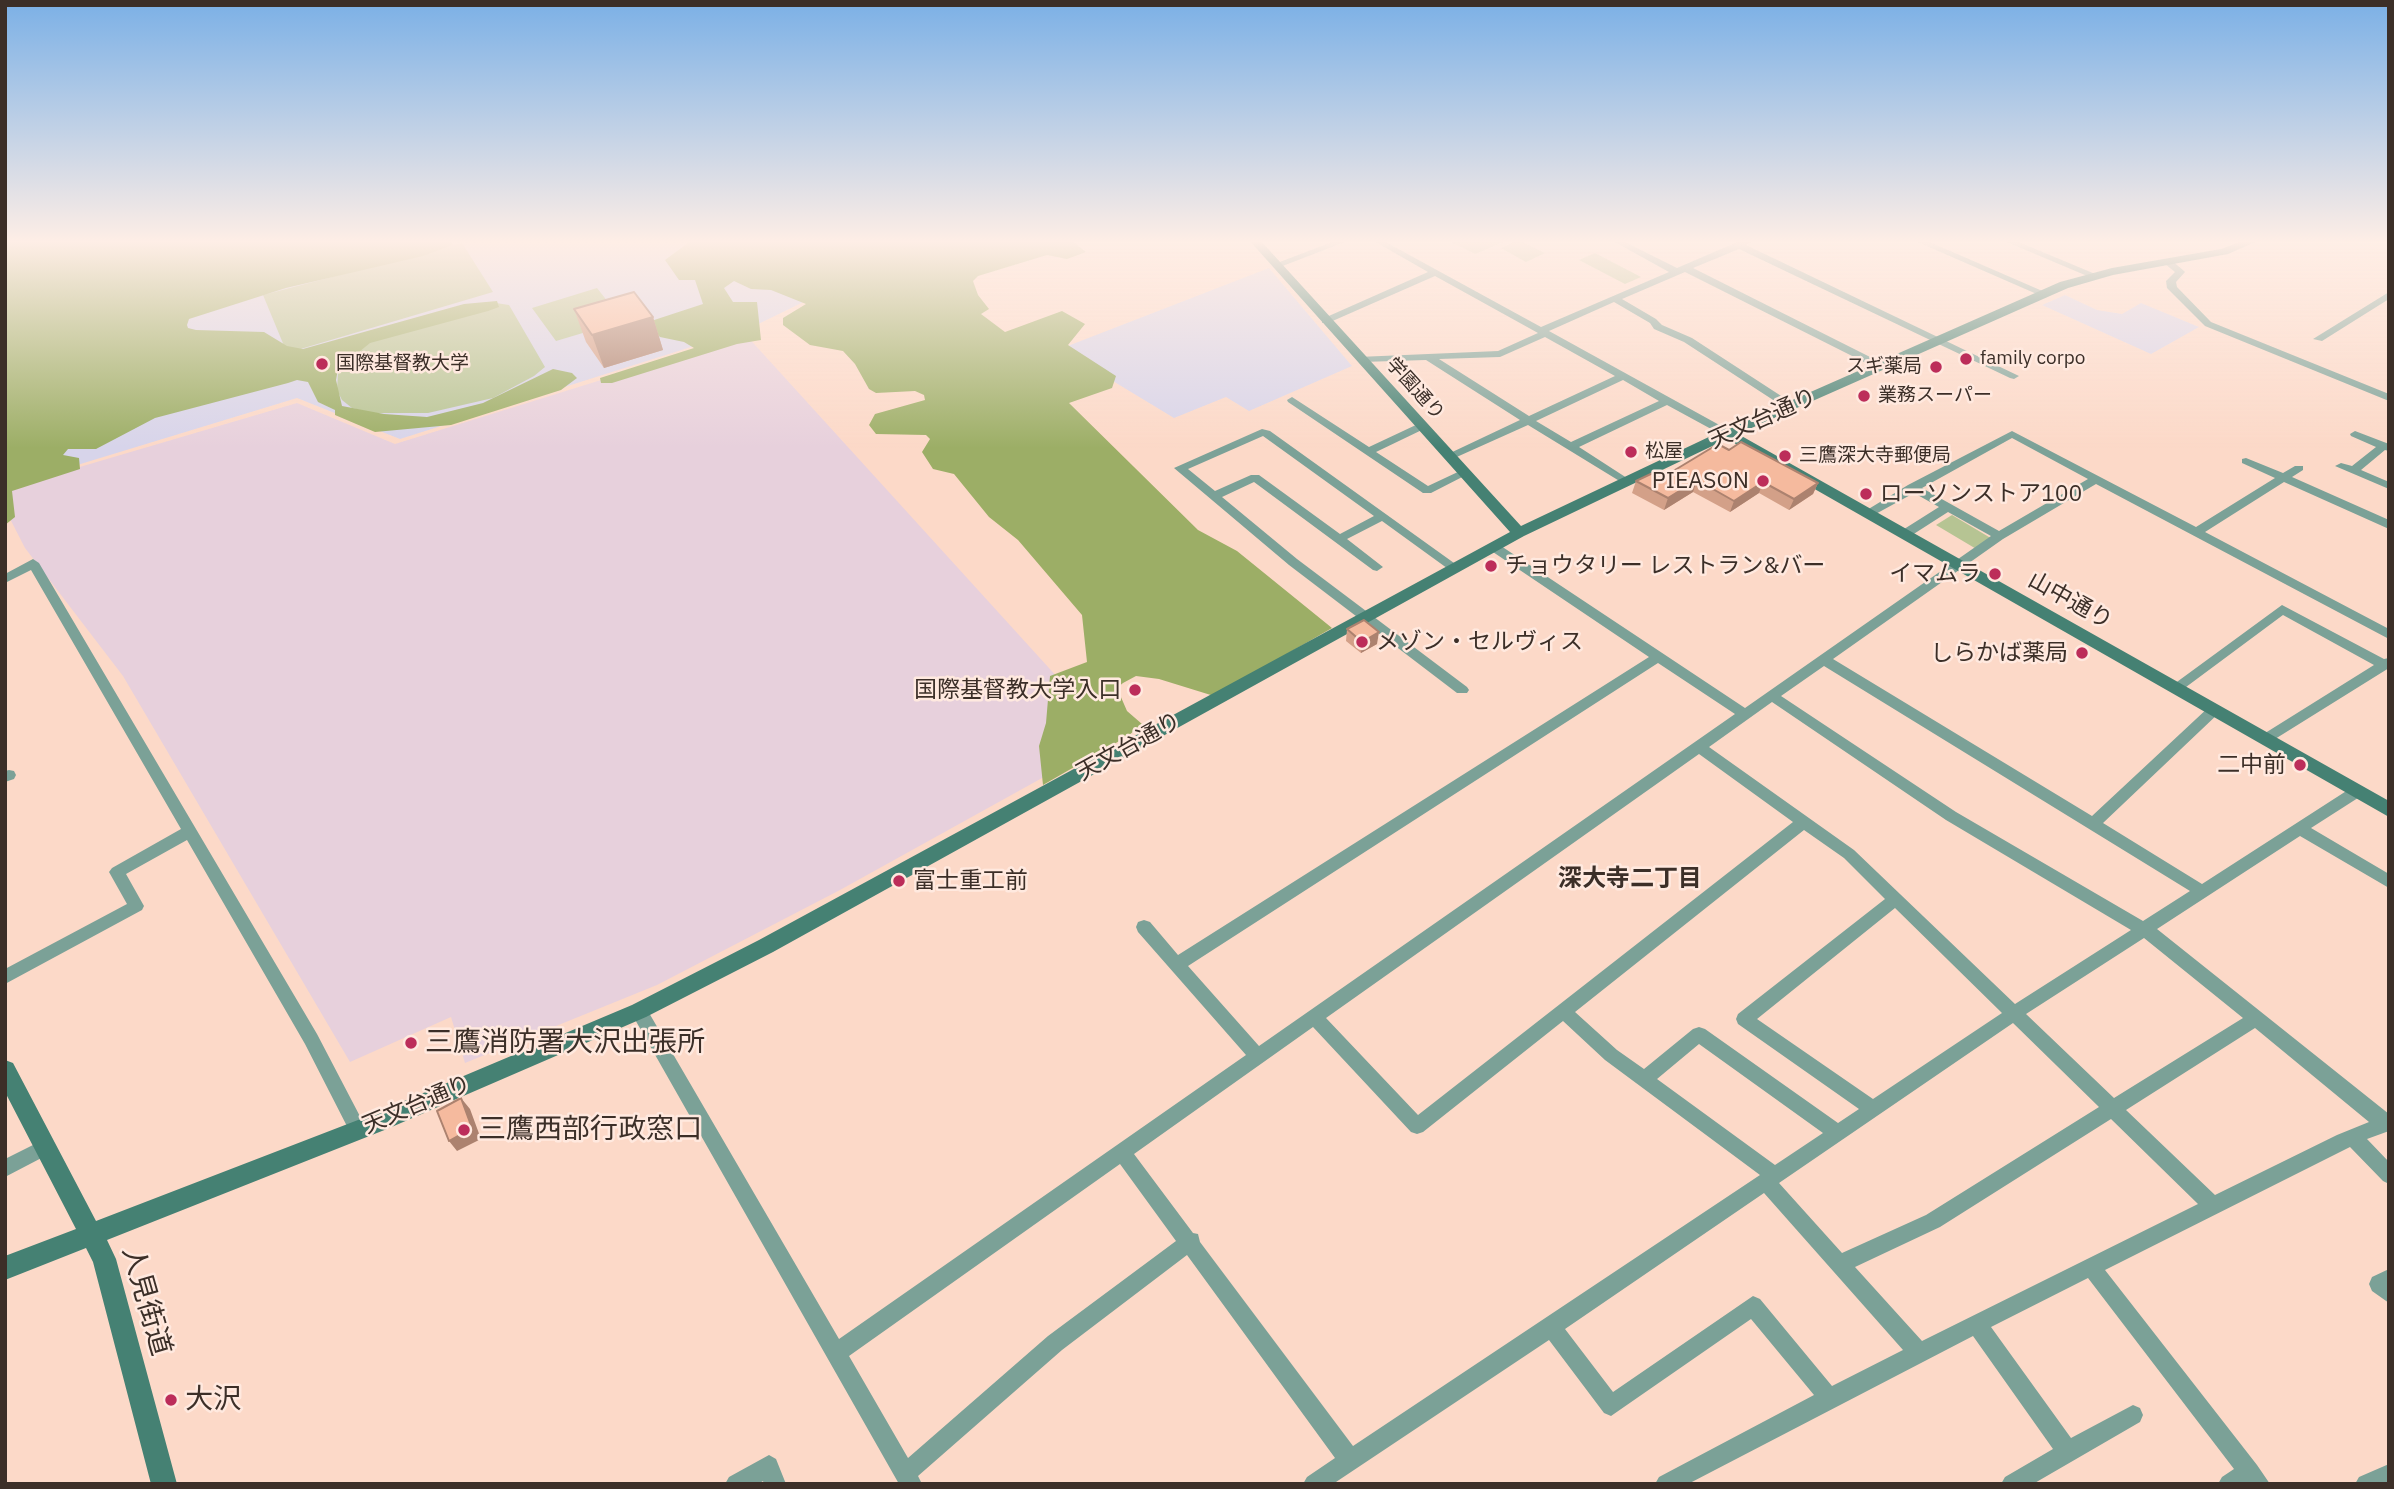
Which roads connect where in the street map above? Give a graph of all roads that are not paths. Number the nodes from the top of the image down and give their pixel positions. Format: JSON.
{"nodes":[{"id":1,"x":1315,"y":309,"type":"edge"},
{"id":2,"x":1351,"y":309,"type":"edge"},
{"id":3,"x":1503,"y":309,"type":"edge"},
{"id":4,"x":1593,"y":309,"type":"edge"},
{"id":5,"x":1632,"y":309,"type":"edge"},
{"id":6,"x":1764,"y":309,"type":"edge"},
{"id":7,"x":1875,"y":309,"type":"edge"},
{"id":8,"x":2006,"y":309,"type":"edge"},
{"id":9,"x":2193,"y":309,"type":"edge"},
{"id":10,"x":2365,"y":309,"type":"edge"},
{"id":11,"x":1325,"y":321,"type":"junction"},
{"id":12,"x":1545,"y":332,"type":"junction"},
{"id":13,"x":2318,"y":338,"type":"dead end"},
{"id":14,"x":1940,"y":340,"type":"junction"},
{"id":15,"x":1427,"y":356,"type":"junction"},
{"id":16,"x":1362,"y":359,"type":"junction"},
{"id":17,"x":1882,"y":366,"type":"junction"},
{"id":18,"x":1623,"y":376,"type":"junction"},
{"id":19,"x":2014,"y":376,"type":"dead end"},
{"id":20,"x":2389,"y":398,"type":"edge"},
{"id":21,"x":1292,"y":400,"type":"dead end"},
{"id":22,"x":1667,"y":401,"type":"junction"},
{"id":23,"x":1791,"y":407,"type":"junction"},
{"id":24,"x":1527,"y":420,"type":"junction"},
{"id":25,"x":1422,"y":426,"type":"junction"},
{"id":26,"x":2355,"y":433,"type":"dead end"},
{"id":27,"x":1728,"y":434,"type":"junction"},
{"id":28,"x":1570,"y":447,"type":"junction"},
{"id":29,"x":2386,"y":447,"type":"edge"},
{"id":30,"x":1369,"y":452,"type":"junction"},
{"id":31,"x":1450,"y":457,"type":"junction"},
{"id":32,"x":2246,"y":461,"type":"dead end"},
{"id":33,"x":2341,"y":466,"type":"dead end"},
{"id":34,"x":2299,"y":468,"type":"dead end"},
{"id":35,"x":2354,"y":470,"type":"junction"},
{"id":36,"x":1464,"y":473,"type":"junction"},
{"id":37,"x":2285,"y":478,"type":"junction"},
{"id":38,"x":2096,"y":479,"type":"junction"},
{"id":39,"x":1626,"y":482,"type":"junction"},
{"id":40,"x":2389,"y":486,"type":"edge"},
{"id":41,"x":1912,"y":487,"type":"junction"},
{"id":42,"x":1214,"y":496,"type":"junction"},
{"id":43,"x":1947,"y":507,"type":"junction"},
{"id":44,"x":1868,"y":513,"type":"junction"},
{"id":45,"x":1383,"y":516,"type":"junction"},
{"id":46,"x":2389,"y":525,"type":"edge"},
{"id":47,"x":2196,"y":532,"type":"junction"},
{"id":48,"x":1519,"y":533,"type":"junction"},
{"id":49,"x":1905,"y":534,"type":"junction"},
{"id":50,"x":1999,"y":536,"type":"junction"},
{"id":51,"x":1339,"y":539,"type":"junction"},
{"id":52,"x":1494,"y":547,"type":"junction"},
{"id":53,"x":1960,"y":564,"type":"junction"},
{"id":54,"x":1377,"y":567,"type":"dead end"},
{"id":55,"x":1455,"y":568,"type":"junction"},
{"id":56,"x":5,"y":579,"type":"edge"},
{"id":57,"x":1364,"y":618,"type":"junction"},
{"id":58,"x":2389,"y":635,"type":"edge"},
{"id":59,"x":1658,"y":657,"type":"junction"},
{"id":60,"x":1824,"y":660,"type":"junction"},
{"id":61,"x":2385,"y":667,"type":"edge"},
{"id":62,"x":2177,"y":687,"type":"junction"},
{"id":63,"x":1462,"y":690,"type":"dead end"},
{"id":64,"x":1772,"y":696,"type":"junction"},
{"id":65,"x":2215,"y":709,"type":"junction"},
{"id":66,"x":1746,"y":715,"type":"junction"},
{"id":67,"x":2267,"y":739,"type":"junction"},
{"id":68,"x":1699,"y":747,"type":"junction"},
{"id":69,"x":2356,"y":792,"type":"junction"},
{"id":70,"x":2389,"y":810,"type":"edge"},
{"id":71,"x":1804,"y":822,"type":"junction"},
{"id":72,"x":2092,"y":824,"type":"junction"},
{"id":73,"x":2299,"y":828,"type":"junction"},
{"id":74,"x":190,"y":832,"type":"junction"},
{"id":75,"x":2389,"y":881,"type":"edge"},
{"id":76,"x":2202,"y":891,"type":"junction"},
{"id":77,"x":1896,"y":900,"type":"junction"},
{"id":78,"x":1144,"y":927,"type":"dead end"},
{"id":79,"x":2141,"y":929,"type":"junction"},
{"id":80,"x":1177,"y":964,"type":"junction"},
{"id":81,"x":5,"y":977,"type":"edge"},
{"id":82,"x":639,"y":1011,"type":"junction"},
{"id":83,"x":1564,"y":1012,"type":"junction"},
{"id":84,"x":2013,"y":1014,"type":"junction"},
{"id":85,"x":1314,"y":1017,"type":"junction"},
{"id":86,"x":2255,"y":1018,"type":"junction"},
{"id":87,"x":1258,"y":1057,"type":"junction"},
{"id":88,"x":5,"y":1070,"type":"edge"},
{"id":89,"x":1644,"y":1079,"type":"junction"},
{"id":90,"x":1872,"y":1108,"type":"junction"},
{"id":91,"x":2110,"y":1108,"type":"junction"},
{"id":92,"x":2387,"y":1123,"type":"edge"},
{"id":93,"x":358,"y":1130,"type":"junction"},
{"id":94,"x":1836,"y":1132,"type":"junction"},
{"id":95,"x":2355,"y":1139,"type":"junction"},
{"id":96,"x":46,"y":1147,"type":"junction"},
{"id":97,"x":1122,"y":1152,"type":"junction"},
{"id":98,"x":5,"y":1169,"type":"edge"},
{"id":99,"x":2389,"y":1175,"type":"edge"},
{"id":100,"x":1770,"y":1178,"type":"junction"},
{"id":101,"x":2213,"y":1206,"type":"junction"},
{"id":102,"x":92,"y":1234,"type":"junction"},
{"id":103,"x":1191,"y":1241,"type":"junction"},
{"id":104,"x":1840,"y":1264,"type":"junction"},
{"id":105,"x":2091,"y":1267,"type":"junction"},
{"id":106,"x":5,"y":1268,"type":"edge"},
{"id":107,"x":2389,"y":1278,"type":"edge"},
{"id":108,"x":2389,"y":1293,"type":"edge"},
{"id":109,"x":1977,"y":1325,"type":"junction"},
{"id":110,"x":1551,"y":1327,"type":"junction"},
{"id":111,"x":836,"y":1353,"type":"junction"},
{"id":112,"x":1920,"y":1354,"type":"junction"},
{"id":113,"x":1829,"y":1398,"type":"junction"},
{"id":114,"x":2133,"y":1415,"type":"dead end"},
{"id":115,"x":1350,"y":1460,"type":"junction"},
{"id":116,"x":2389,"y":1474,"type":"edge"},
{"id":117,"x":2254,"y":1478,"type":"edge"},
{"id":118,"x":908,"y":1481,"type":"edge"},
{"id":119,"x":164,"y":1484,"type":"edge"},
{"id":120,"x":736,"y":1484,"type":"edge"},
{"id":121,"x":775,"y":1484,"type":"edge"},
{"id":122,"x":1314,"y":1484,"type":"edge"},
{"id":123,"x":1665,"y":1484,"type":"edge"},
{"id":124,"x":2012,"y":1484,"type":"edge"},
{"id":125,"x":2229,"y":1484,"type":"edge"},
{"id":126,"x":2366,"y":1484,"type":"edge"}],
"edges":[{"from":1,"to":11,"type":"main road","name":"学園通り"},
{"from":2,"to":11,"type":"street"},
{"from":3,"to":12,"type":"street"},
{"from":4,"to":12,"type":"street"},
{"from":5,"to":23,"type":"street"},
{"from":6,"to":17,"type":"street"},
{"from":7,"to":14,"type":"street"},
{"from":8,"to":14,"type":"main road","name":"天文台通り"},
{"from":9,"to":20,"type":"street"},
{"from":10,"to":13,"type":"street"},
{"from":11,"to":16,"type":"main road","name":"学園通り"},
{"from":12,"to":15,"type":"street"},
{"from":12,"to":18,"type":"street"},
{"from":14,"to":17,"type":"main road","name":"天文台通り"},
{"from":14,"to":19,"type":"street"},
{"from":15,"to":16,"type":"street"},
{"from":15,"to":24,"type":"street"},
{"from":16,"to":25,"type":"main road","name":"学園通り"},
{"from":17,"to":23,"type":"main road","name":"天文台通り"},
{"from":18,"to":22,"type":"street"},
{"from":18,"to":24,"type":"street"},
{"from":21,"to":30,"type":"street"},
{"from":22,"to":27,"type":"street"},
{"from":22,"to":28,"type":"street"},
{"from":23,"to":27,"type":"main road","name":"天文台通り"},
{"from":24,"to":28,"type":"street"},
{"from":24,"to":31,"type":"street"},
{"from":25,"to":30,"type":"street"},
{"from":25,"to":31,"type":"main road","name":"学園通り"},
{"from":26,"to":29,"type":"street"},
{"from":27,"to":39,"type":"main road","name":"天文台通り"},
{"from":27,"to":44,"type":"main road","name":"山中通り"},
{"from":28,"to":39,"type":"street"},
{"from":29,"to":35,"type":"street"},
{"from":30,"to":36,"type":"street"},
{"from":31,"to":36,"type":"main road","name":"学園通り"},
{"from":32,"to":37,"type":"street"},
{"from":33,"to":35,"type":"street"},
{"from":34,"to":37,"type":"street"},
{"from":35,"to":40,"type":"street"},
{"from":36,"to":48,"type":"main road","name":"学園通り"},
{"from":37,"to":46,"type":"street"},
{"from":37,"to":47,"type":"street"},
{"from":38,"to":41,"type":"street"},
{"from":38,"to":47,"type":"street"},
{"from":38,"to":50,"type":"street"},
{"from":39,"to":48,"type":"main road","name":"天文台通り"},
{"from":41,"to":43,"type":"street"},
{"from":41,"to":44,"type":"street"},
{"from":42,"to":45,"type":"street"},
{"from":42,"to":51,"type":"street"},
{"from":42,"to":57,"type":"street"},
{"from":43,"to":49,"type":"street"},
{"from":43,"to":50,"type":"street"},
{"from":44,"to":49,"type":"main road","name":"山中通り"},
{"from":45,"to":51,"type":"street"},
{"from":45,"to":55,"type":"street"},
{"from":47,"to":58,"type":"street"},
{"from":48,"to":52,"type":"main road","name":"天文台通り"},
{"from":49,"to":53,"type":"main road","name":"山中通り"},
{"from":50,"to":53,"type":"street"},
{"from":51,"to":54,"type":"street"},
{"from":52,"to":55,"type":"main road","name":"天文台通り"},
{"from":52,"to":59,"type":"street"},
{"from":53,"to":60,"type":"street"},
{"from":53,"to":62,"type":"main road","name":"山中通り"},
{"from":55,"to":57,"type":"main road","name":"天文台通り"},
{"from":56,"to":74,"type":"street"},
{"from":57,"to":63,"type":"street"},
{"from":57,"to":82,"type":"main road","name":"天文台通り"},
{"from":59,"to":66,"type":"street"},
{"from":59,"to":80,"type":"street"},
{"from":60,"to":64,"type":"street"},
{"from":60,"to":72,"type":"street"},
{"from":61,"to":62,"type":"street"},
{"from":61,"to":67,"type":"street"},
{"from":62,"to":65,"type":"main road","name":"山中通り"},
{"from":64,"to":66,"type":"street"},
{"from":64,"to":79,"type":"street"},
{"from":65,"to":67,"type":"main road","name":"山中通り"},
{"from":65,"to":72,"type":"street"},
{"from":66,"to":68,"type":"street"},
{"from":67,"to":69,"type":"main road","name":"山中通り"},
{"from":68,"to":71,"type":"street"},
{"from":68,"to":85,"type":"street"},
{"from":69,"to":70,"type":"main road","name":"山中通り"},
{"from":69,"to":73,"type":"street"},
{"from":71,"to":77,"type":"street"},
{"from":71,"to":83,"type":"street"},
{"from":72,"to":76,"type":"street"},
{"from":73,"to":75,"type":"street"},
{"from":73,"to":76,"type":"street"},
{"from":74,"to":81,"type":"street"},
{"from":74,"to":93,"type":"street"},
{"from":76,"to":79,"type":"street"},
{"from":77,"to":84,"type":"street"},
{"from":77,"to":90,"type":"street"},
{"from":78,"to":80,"type":"street"},
{"from":79,"to":84,"type":"street"},
{"from":79,"to":86,"type":"street"},
{"from":80,"to":87,"type":"street"},
{"from":82,"to":93,"type":"main road","name":"天文台通り"},
{"from":82,"to":111,"type":"street"},
{"from":83,"to":85,"type":"street"},
{"from":83,"to":89,"type":"street"},
{"from":84,"to":90,"type":"street"},
{"from":84,"to":91,"type":"street"},
{"from":85,"to":87,"type":"street"},
{"from":86,"to":91,"type":"street"},
{"from":86,"to":92,"type":"street"},
{"from":87,"to":97,"type":"street"},
{"from":88,"to":96,"type":"main road","name":"人見街道"},
{"from":89,"to":94,"type":"street"},
{"from":89,"to":100,"type":"street"},
{"from":90,"to":94,"type":"street"},
{"from":91,"to":101,"type":"street"},
{"from":91,"to":104,"type":"street"},
{"from":92,"to":95,"type":"street"},
{"from":93,"to":102,"type":"main road","name":"天文台通り"},
{"from":94,"to":100,"type":"street"},
{"from":95,"to":99,"type":"street"},
{"from":95,"to":101,"type":"street"},
{"from":96,"to":98,"type":"street"},
{"from":96,"to":102,"type":"main road","name":"人見街道"},
{"from":97,"to":103,"type":"street"},
{"from":97,"to":111,"type":"street"},
{"from":100,"to":104,"type":"street"},
{"from":100,"to":110,"type":"street"},
{"from":101,"to":105,"type":"street"},
{"from":102,"to":106,"type":"main road","name":"天文台通り"},
{"from":102,"to":119,"type":"main road","name":"人見街道"},
{"from":103,"to":115,"type":"street"},
{"from":103,"to":118,"type":"street"},
{"from":104,"to":112,"type":"street"},
{"from":105,"to":109,"type":"street"},
{"from":105,"to":117,"type":"street"},
{"from":107,"to":108,"type":"street"},
{"from":109,"to":112,"type":"street"},
{"from":109,"to":124,"type":"street"},
{"from":110,"to":113,"type":"street"},
{"from":110,"to":115,"type":"street"},
{"from":111,"to":118,"type":"street"},
{"from":112,"to":113,"type":"street"},
{"from":113,"to":123,"type":"street"},
{"from":114,"to":124,"type":"street"},
{"from":115,"to":122,"type":"street"},
{"from":116,"to":126,"type":"street"},
{"from":117,"to":125,"type":"street"},
{"from":120,"to":121,"type":"street"}]}
